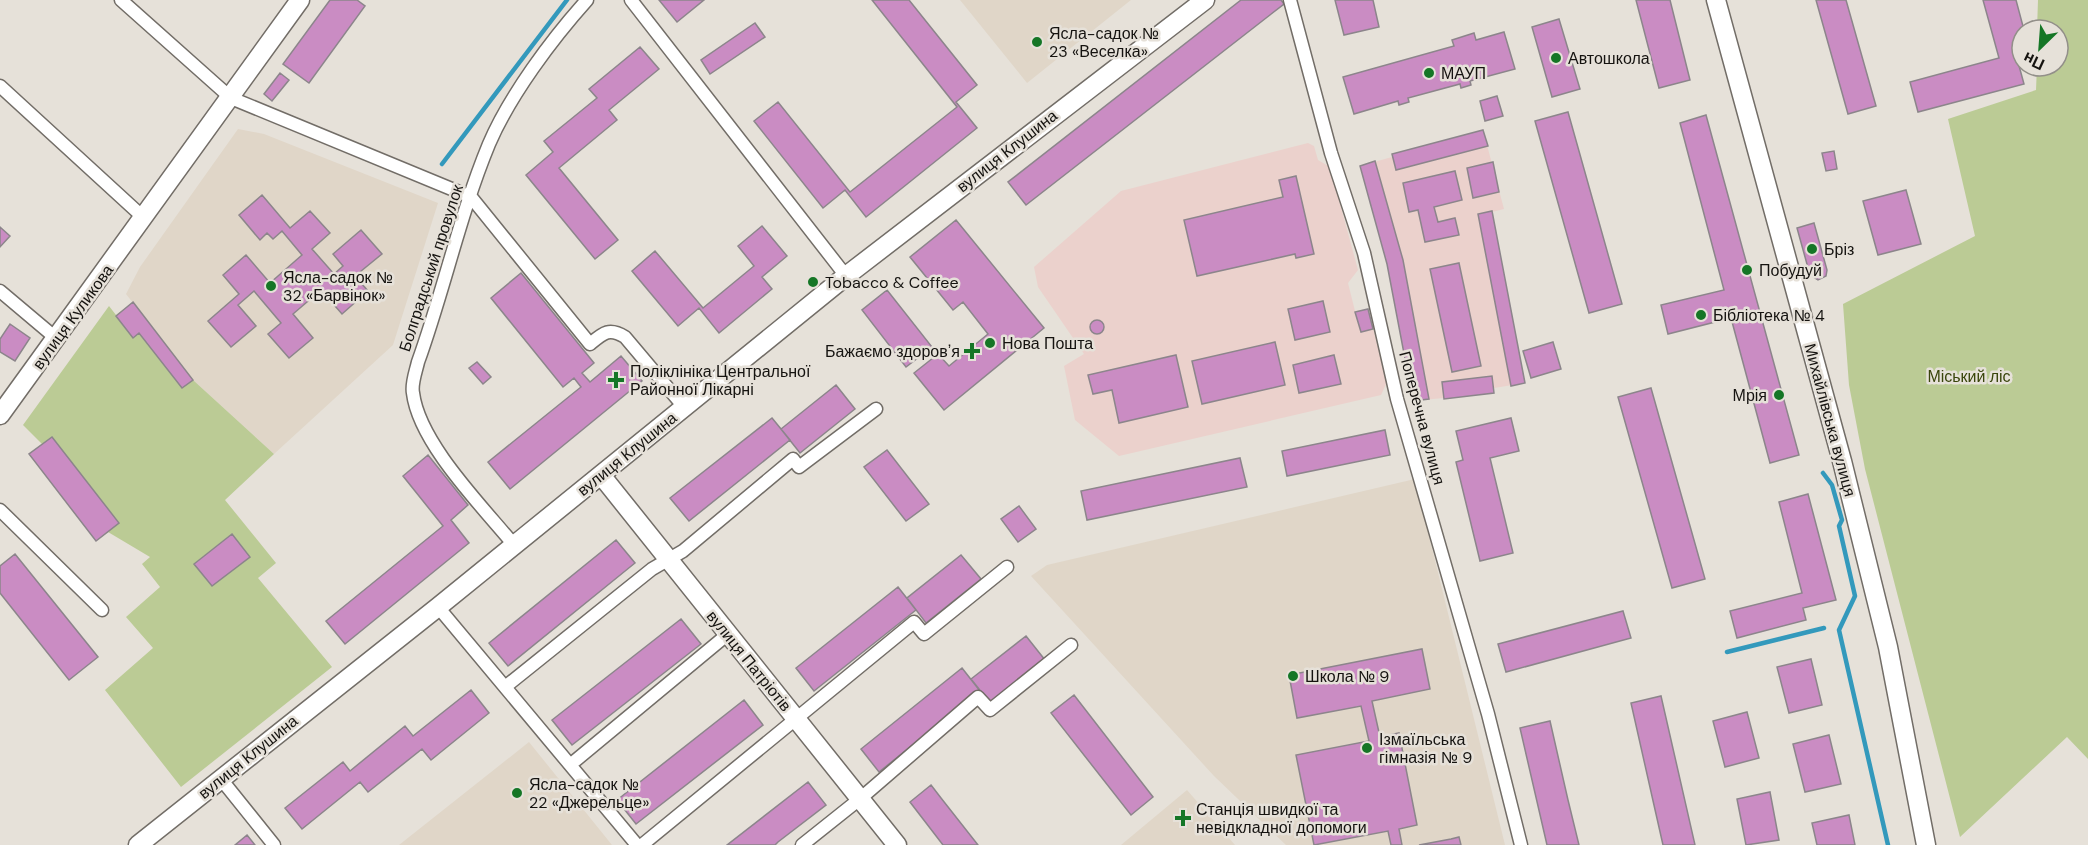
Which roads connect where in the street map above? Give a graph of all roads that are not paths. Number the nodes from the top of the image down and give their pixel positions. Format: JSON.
{"nodes":[{"id":1,"x":121,"y":0,"type":"edge"},
{"id":2,"x":300,"y":0,"type":"edge"},
{"id":3,"x":587,"y":0,"type":"edge"},
{"id":4,"x":631,"y":0,"type":"edge"},
{"id":5,"x":1205,"y":0,"type":"edge"},
{"id":6,"x":1290,"y":0,"type":"edge"},
{"id":7,"x":1716,"y":0,"type":"edge"},
{"id":8,"x":0,"y":86,"type":"edge"},
{"id":9,"x":231,"y":98,"type":"junction"},
{"id":10,"x":471,"y":197,"type":"junction"},
{"id":11,"x":144,"y":218,"type":"junction"},
{"id":12,"x":846,"y":276,"type":"junction"},
{"id":13,"x":0,"y":291,"type":"edge"},
{"id":14,"x":57,"y":339,"type":"junction"},
{"id":15,"x":684,"y":408,"type":"junction"},
{"id":16,"x":876,"y":409,"type":"dead end"},
{"id":17,"x":0,"y":415,"type":"edge"},
{"id":18,"x":602,"y":475,"type":"junction"},
{"id":19,"x":0,"y":510,"type":"edge"},
{"id":20,"x":514,"y":545,"type":"junction"},
{"id":21,"x":668,"y":560,"type":"junction"},
{"id":22,"x":1007,"y":567,"type":"dead end"},
{"id":23,"x":438,"y":607,"type":"junction"},
{"id":24,"x":102,"y":610,"type":"dead end"},
{"id":25,"x":728,"y":634,"type":"junction"},
{"id":26,"x":1071,"y":645,"type":"dead end"},
{"id":27,"x":505,"y":687,"type":"junction"},
{"id":28,"x":796,"y":720,"type":"junction"},
{"id":29,"x":570,"y":765,"type":"junction"},
{"id":30,"x":221,"y":779,"type":"junction"},
{"id":31,"x":861,"y":798,"type":"junction"},
{"id":32,"x":138,"y":845,"type":"edge"},
{"id":33,"x":274,"y":845,"type":"edge"},
{"id":34,"x":637,"y":845,"type":"edge"},
{"id":35,"x":642,"y":845,"type":"edge"},
{"id":36,"x":802,"y":845,"type":"edge"},
{"id":37,"x":897,"y":845,"type":"edge"},
{"id":38,"x":1521,"y":845,"type":"edge"},
{"id":39,"x":1926,"y":845,"type":"edge"}],
"edges":[{"from":1,"to":9,"type":"street"},
{"from":2,"to":9,"type":"street","name":"вулиця Куликова"},
{"from":3,"to":10,"type":"street","name":"Болградський провулок"},
{"from":4,"to":12,"type":"street"},
{"from":5,"to":12,"type":"street","name":"вулиця Клушина"},
{"from":6,"to":38,"type":"street","name":"Поперечна вулиця"},
{"from":7,"to":39,"type":"street","name":"Михайлівська вулиця"},
{"from":8,"to":11,"type":"street"},
{"from":9,"to":10,"type":"street"},
{"from":9,"to":11,"type":"street","name":"вулиця Куликова"},
{"from":10,"to":15,"type":"street"},
{"from":10,"to":20,"type":"street","name":"Болградський провулок"},
{"from":11,"to":14,"type":"street","name":"вулиця Куликова"},
{"from":12,"to":15,"type":"street","name":"вулиця Клушина"},
{"from":13,"to":14,"type":"street"},
{"from":14,"to":17,"type":"street","name":"вулиця Куликова"},
{"from":15,"to":18,"type":"street","name":"вулиця Клушина"},
{"from":16,"to":21,"type":"street"},
{"from":18,"to":20,"type":"street","name":"вулиця Клушина"},
{"from":18,"to":21,"type":"street","name":"вулиця Патріотів"},
{"from":19,"to":24,"type":"street"},
{"from":20,"to":23,"type":"street","name":"вулиця Клушина"},
{"from":21,"to":25,"type":"street","name":"вулиця Патріотів"},
{"from":21,"to":27,"type":"street"},
{"from":22,"to":28,"type":"street"},
{"from":23,"to":27,"type":"street"},
{"from":23,"to":30,"type":"street","name":"вулиця Клушина"},
{"from":25,"to":28,"type":"street","name":"вулиця Патріотів"},
{"from":25,"to":29,"type":"street"},
{"from":26,"to":31,"type":"street"},
{"from":27,"to":29,"type":"street"},
{"from":28,"to":31,"type":"street","name":"вулиця Патріотів"},
{"from":28,"to":35,"type":"street"},
{"from":29,"to":34,"type":"street"},
{"from":30,"to":32,"type":"street","name":"вулиця Клушина"},
{"from":30,"to":33,"type":"street"},
{"from":31,"to":36,"type":"street"},
{"from":31,"to":37,"type":"street","name":"вулиця Патріотів"}]}
